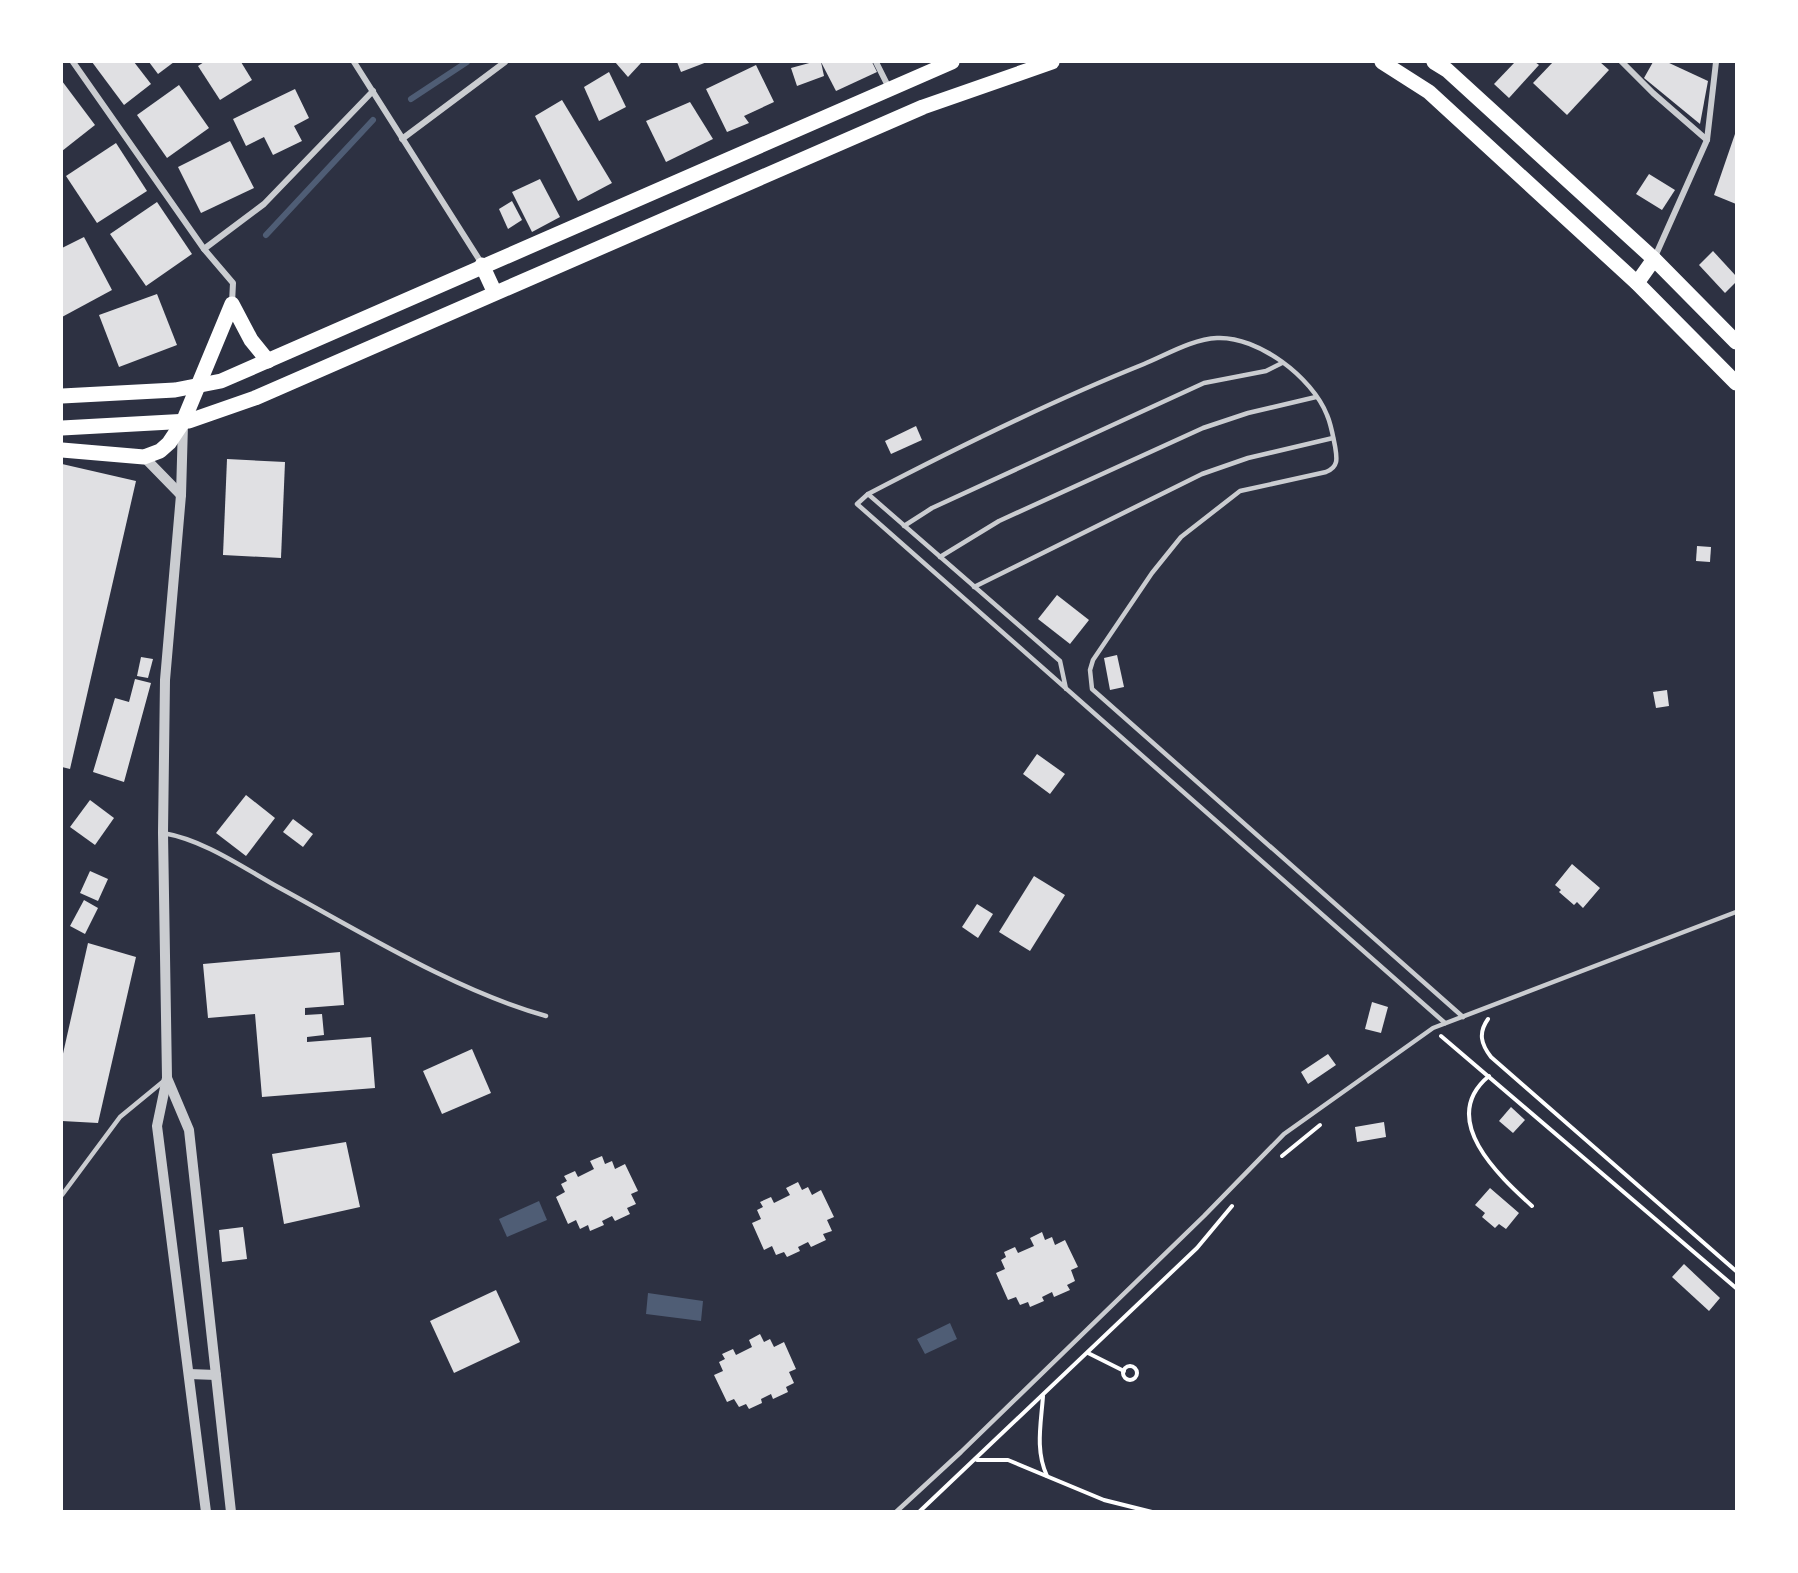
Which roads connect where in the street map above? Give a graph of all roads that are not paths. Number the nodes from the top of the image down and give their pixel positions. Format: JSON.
{"nodes":[{"id":1,"x":73,"y":62,"type":"edge"},
{"id":2,"x":354,"y":62,"type":"edge"},
{"id":3,"x":505,"y":62,"type":"edge"},
{"id":4,"x":876,"y":62,"type":"edge"},
{"id":5,"x":946,"y":62,"type":"edge"},
{"id":6,"x":1052,"y":62,"type":"edge"},
{"id":7,"x":1383,"y":62,"type":"edge"},
{"id":8,"x":1434,"y":62,"type":"edge"},
{"id":9,"x":1622,"y":62,"type":"edge"},
{"id":10,"x":1716,"y":62,"type":"edge"},
{"id":11,"x":890,"y":88,"type":"junction"},
{"id":12,"x":373,"y":91,"type":"junction"},
{"id":13,"x":402,"y":139,"type":"junction"},
{"id":14,"x":1707,"y":140,"type":"junction"},
{"id":15,"x":204,"y":249,"type":"junction"},
{"id":16,"x":1654,"y":259,"type":"junction"},
{"id":17,"x":482,"y":265,"type":"junction"},
{"id":18,"x":1637,"y":283,"type":"junction"},
{"id":19,"x":494,"y":291,"type":"junction"},
{"id":20,"x":232,"y":304,"type":"junction"},
{"id":21,"x":1737,"y":342,"type":"edge"},
{"id":22,"x":267,"y":361,"type":"junction"},
{"id":23,"x":1282,"y":363,"type":"junction"},
{"id":24,"x":1737,"y":383,"type":"edge"},
{"id":25,"x":197,"y":388,"type":"junction"},
{"id":26,"x":175,"y":390,"type":"junction"},
{"id":27,"x":62,"y":396,"type":"edge"},
{"id":28,"x":1316,"y":397,"type":"junction"},
{"id":29,"x":183,"y":422,"type":"junction"},
{"id":30,"x":62,"y":428,"type":"edge"},
{"id":31,"x":1333,"y":438,"type":"junction"},
{"id":32,"x":62,"y":450,"type":"edge"},
{"id":33,"x":144,"y":457,"type":"junction"},
{"id":34,"x":868,"y":494,"type":"junction"},
{"id":35,"x":181,"y":495,"type":"junction"},
{"id":36,"x":904,"y":526,"type":"junction"},
{"id":37,"x":940,"y":557,"type":"junction"},
{"id":38,"x":974,"y":587,"type":"junction"},
{"id":39,"x":1066,"y":689,"type":"junction"},
{"id":40,"x":163,"y":833,"type":"junction"},
{"id":41,"x":1737,"y":912,"type":"edge"},
{"id":42,"x":546,"y":1016,"type":"dead end"},
{"id":43,"x":1463,"y":1017,"type":"junction"},
{"id":44,"x":1445,"y":1023,"type":"junction"},
{"id":45,"x":167,"y":1078,"type":"junction"},
{"id":46,"x":62,"y":1195,"type":"edge"},
{"id":47,"x":189,"y":1374,"type":"junction"},
{"id":48,"x":216,"y":1375,"type":"junction"},
{"id":49,"x":206,"y":1512,"type":"edge"},
{"id":50,"x":231,"y":1512,"type":"edge"},
{"id":51,"x":896,"y":1512,"type":"edge"}],
"edges":[{"from":1,"to":15,"type":"street"},
{"from":2,"to":12,"type":"street"},
{"from":3,"to":13,"type":"street"},
{"from":4,"to":11,"type":"street"},
{"from":5,"to":11,"type":"main road"},
{"from":6,"to":19,"type":"main road"},
{"from":7,"to":18,"type":"main road"},
{"from":8,"to":16,"type":"main road"},
{"from":9,"to":14,"type":"street"},
{"from":10,"to":14,"type":"street"},
{"from":11,"to":17,"type":"main road"},
{"from":12,"to":13,"type":"street"},
{"from":12,"to":15,"type":"street"},
{"from":13,"to":17,"type":"street"},
{"from":14,"to":16,"type":"street"},
{"from":15,"to":20,"type":"street"},
{"from":16,"to":18,"type":"main road"},
{"from":16,"to":21,"type":"main road"},
{"from":17,"to":19,"type":"main road"},
{"from":17,"to":22,"type":"main road"},
{"from":18,"to":24,"type":"main road"},
{"from":19,"to":29,"type":"main road"},
{"from":20,"to":22,"type":"main road"},
{"from":20,"to":25,"type":"main road"},
{"from":22,"to":25,"type":"main road"},
{"from":23,"to":28,"type":"lane"},
{"from":23,"to":34,"type":"lane"},
{"from":23,"to":36,"type":"lane"},
{"from":25,"to":26,"type":"main road"},
{"from":25,"to":29,"type":"main road"},
{"from":26,"to":27,"type":"main road"},
{"from":26,"to":29,"type":"main road"},
{"from":28,"to":31,"type":"lane"},
{"from":28,"to":37,"type":"lane"},
{"from":29,"to":30,"type":"main road"},
{"from":29,"to":33,"type":"main road"},
{"from":29,"to":35,"type":"street"},
{"from":31,"to":38,"type":"lane"},
{"from":31,"to":43,"type":"lane"},
{"from":32,"to":33,"type":"main road"},
{"from":33,"to":35,"type":"street"},
{"from":34,"to":36,"type":"lane"},
{"from":34,"to":39,"type":"lane"},
{"from":35,"to":40,"type":"street"},
{"from":36,"to":37,"type":"lane"},
{"from":37,"to":38,"type":"lane"},
{"from":38,"to":39,"type":"lane"},
{"from":39,"to":44,"type":"lane"},
{"from":40,"to":42,"type":"lane"},
{"from":40,"to":45,"type":"street"},
{"from":41,"to":43,"type":"lane"},
{"from":43,"to":44,"type":"lane"},
{"from":44,"to":51,"type":"lane"},
{"from":45,"to":46,"type":"lane"},
{"from":45,"to":47,"type":"street"},
{"from":45,"to":48,"type":"street"},
{"from":47,"to":48,"type":"street"},
{"from":47,"to":49,"type":"street"},
{"from":48,"to":50,"type":"street"}]}
